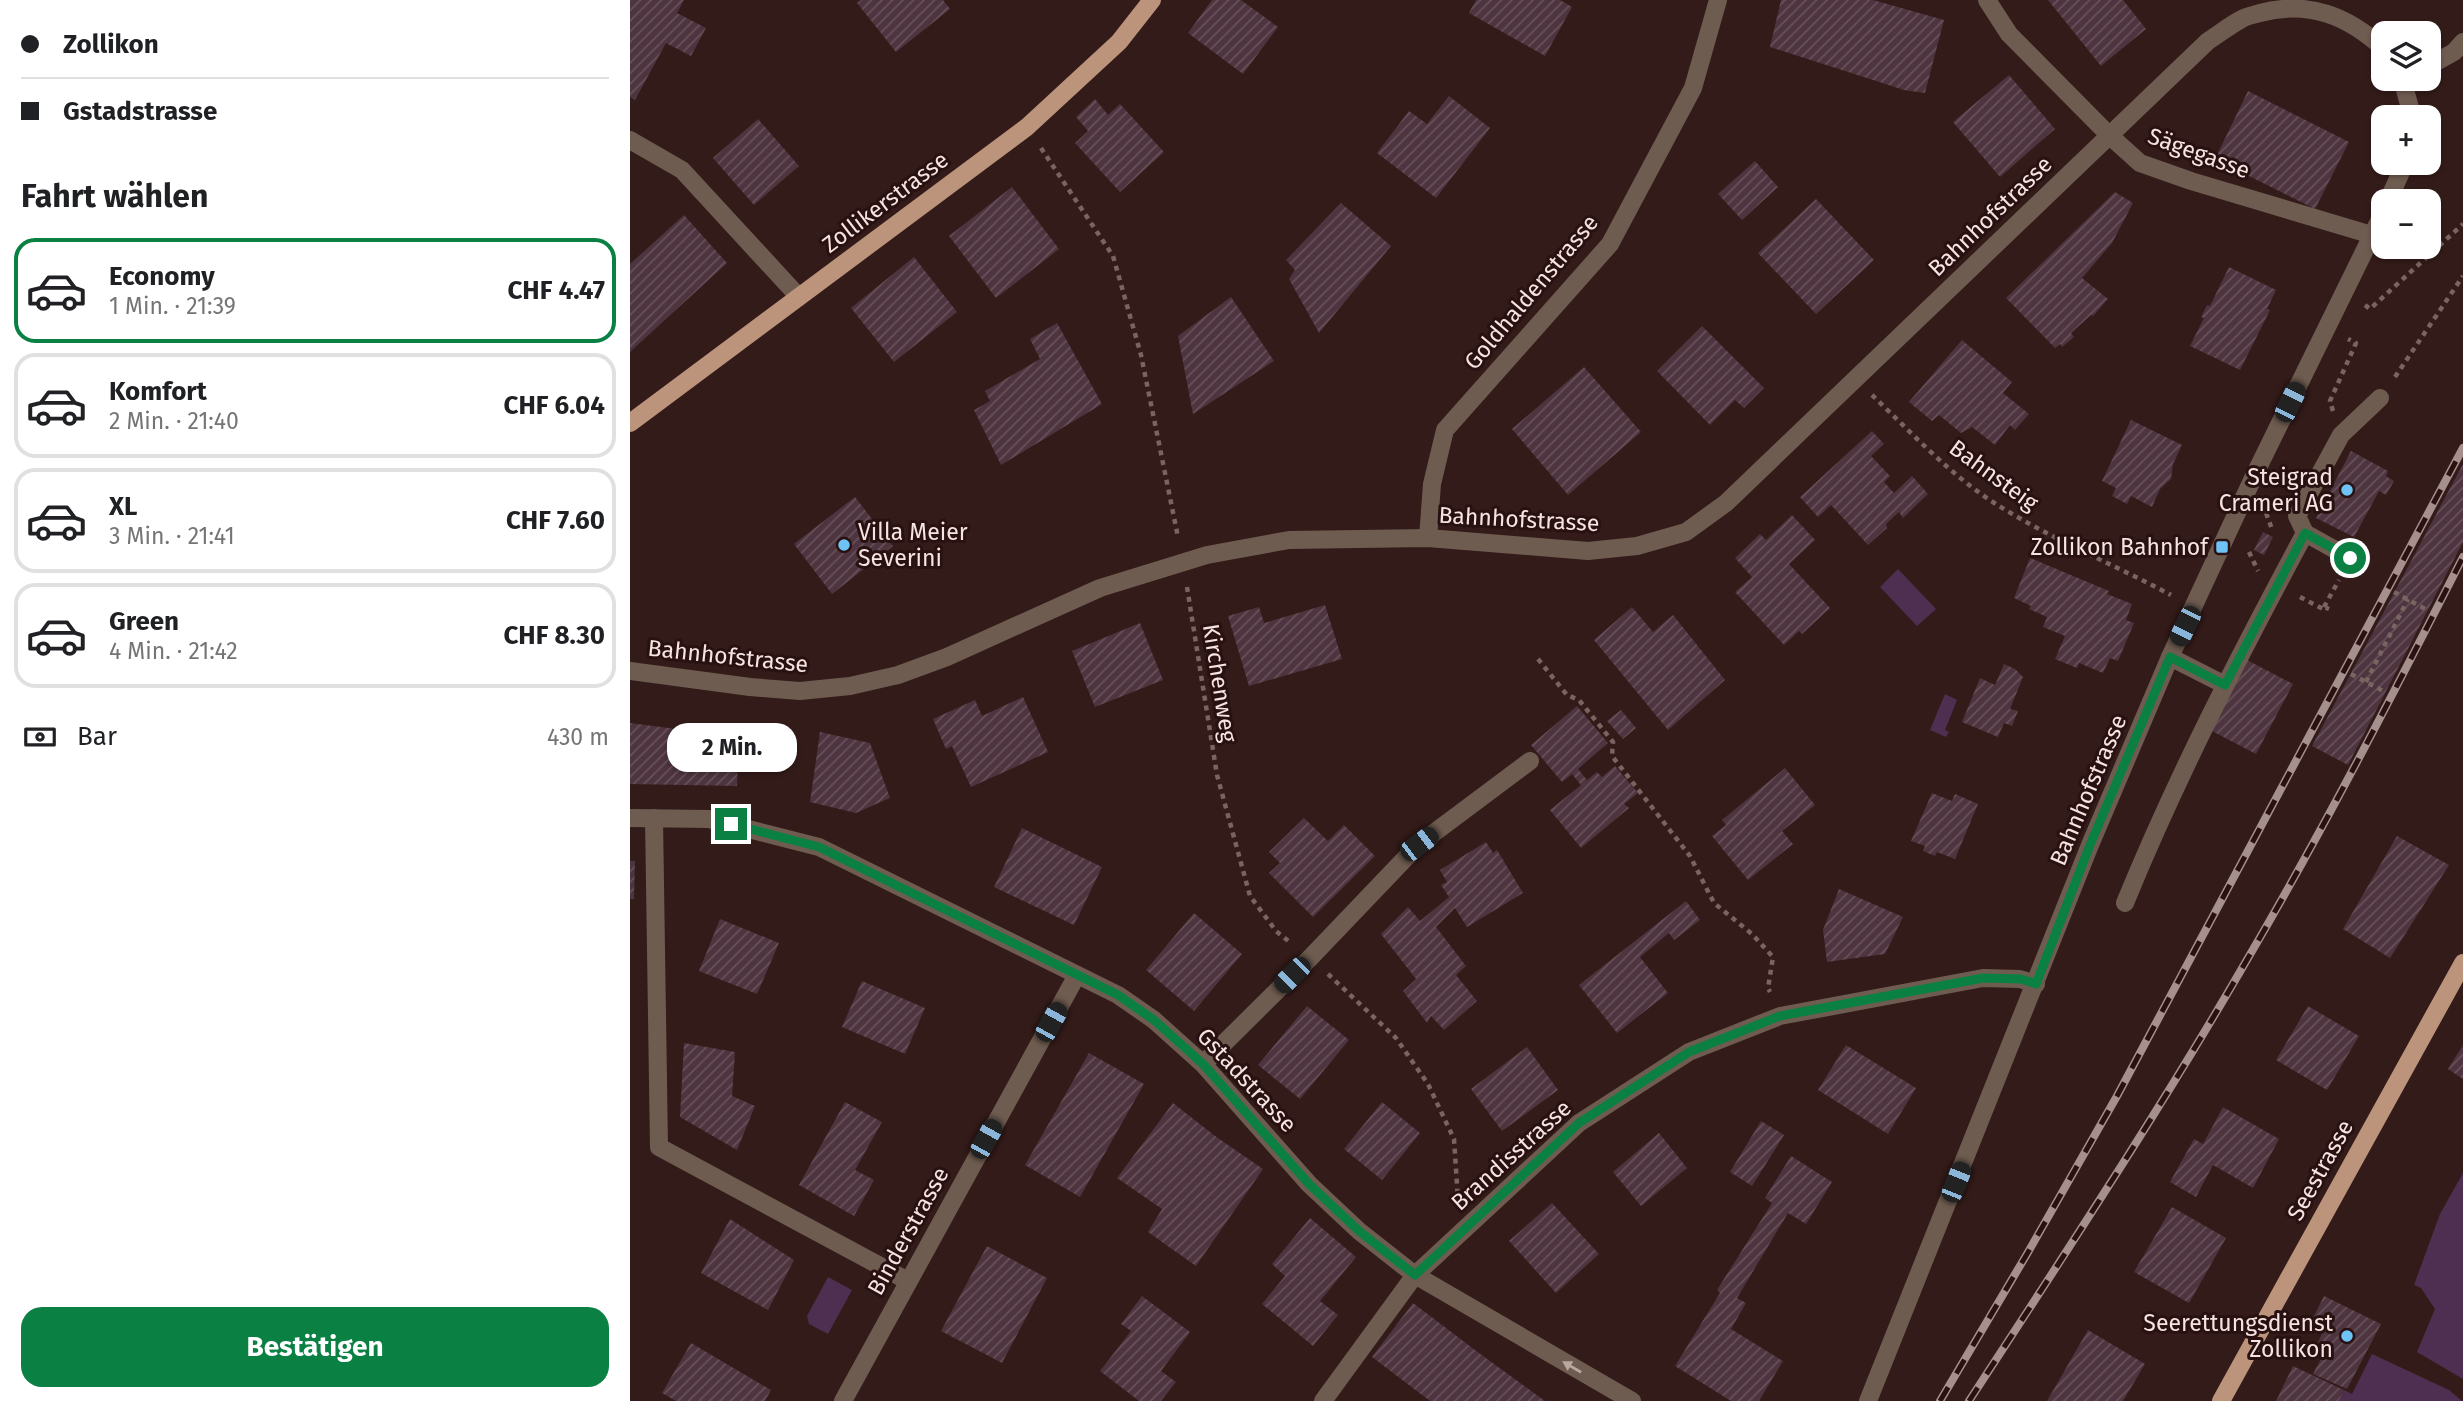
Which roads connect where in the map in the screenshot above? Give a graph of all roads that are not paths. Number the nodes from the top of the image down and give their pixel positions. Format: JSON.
{"nodes":[{"id":1,"x":1152,"y":0,"type":"edge"},
{"id":2,"x":1718,"y":0,"type":"edge"},
{"id":3,"x":1987,"y":0,"type":"edge"},
{"id":4,"x":2371,"y":37,"type":"edge"},
{"id":5,"x":2463,"y":42,"type":"edge"},
{"id":6,"x":2441,"y":59,"type":"edge"},
{"id":7,"x":2110,"y":136,"type":"junction"},
{"id":8,"x":630,"y":140,"type":"edge"},
{"id":9,"x":2371,"y":235,"type":"edge"},
{"id":10,"x":2371,"y":237,"type":"edge"},
{"id":11,"x":799,"y":297,"type":"junction"},
{"id":12,"x":2380,"y":398,"type":"road end"},
{"id":13,"x":630,"y":423,"type":"edge"},
{"id":14,"x":2305,"y":533,"type":"junction"},
{"id":15,"x":1428,"y":538,"type":"junction"},
{"id":16,"x":2347,"y":565,"type":"road end"},
{"id":17,"x":2170,"y":657,"type":"junction"},
{"id":18,"x":630,"y":671,"type":"edge"},
{"id":19,"x":2225,"y":685,"type":"junction"},
{"id":20,"x":1530,"y":761,"type":"dead end"},
{"id":21,"x":630,"y":818,"type":"edge"},
{"id":22,"x":654,"y":818,"type":"junction"},
{"id":23,"x":2125,"y":903,"type":"dead end"},
{"id":24,"x":2463,"y":963,"type":"edge"},
{"id":25,"x":1077,"y":975,"type":"junction"},
{"id":26,"x":2036,"y":984,"type":"junction"},
{"id":27,"x":1203,"y":1064,"type":"junction"},
{"id":28,"x":1415,"y":1275,"type":"junction"},
{"id":29,"x":908,"y":1281,"type":"junction"},
{"id":30,"x":843,"y":1401,"type":"edge"},
{"id":31,"x":1323,"y":1401,"type":"edge"},
{"id":32,"x":1632,"y":1401,"type":"edge"},
{"id":33,"x":1868,"y":1401,"type":"edge"},
{"id":34,"x":2221,"y":1401,"type":"edge"}],
"edges":[{"from":1,"to":11,"type":"main road","name":"Zollikerstrasse"},
{"from":2,"to":15,"type":"street","name":"Goldhaldenstrasse"},
{"from":3,"to":7,"type":"street","name":"Sägegasse"},
{"from":4,"to":7,"type":"street","name":"Bahnhofstrasse"},
{"from":5,"to":6,"type":"street"},
{"from":7,"to":9,"type":"street","name":"Sägegasse"},
{"from":7,"to":15,"type":"street","name":"Bahnhofstrasse"},
{"from":8,"to":11,"type":"street"},
{"from":10,"to":17,"type":"street","name":"Bahnhofstrasse"},
{"from":11,"to":13,"type":"main road","name":"Zollikerstrasse"},
{"from":12,"to":14,"type":"street"},
{"from":14,"to":16,"type":"street"},
{"from":14,"to":19,"type":"street"},
{"from":15,"to":18,"type":"street","name":"Bahnhofstrasse"},
{"from":17,"to":19,"type":"street"},
{"from":17,"to":26,"type":"street","name":"Bahnhofstrasse"},
{"from":19,"to":23,"type":"street"},
{"from":20,"to":27,"type":"street"},
{"from":21,"to":22,"type":"street","name":"Gstadstrasse"},
{"from":22,"to":25,"type":"street","name":"Gstadstrasse"},
{"from":22,"to":29,"type":"street"},
{"from":24,"to":34,"type":"main road","name":"Seestrasse"},
{"from":25,"to":27,"type":"street","name":"Gstadstrasse"},
{"from":25,"to":29,"type":"street","name":"Binderstrasse"},
{"from":26,"to":28,"type":"street","name":"Brandisstrasse"},
{"from":26,"to":33,"type":"street","name":"Bahnhofstrasse"},
{"from":27,"to":28,"type":"street","name":"Gstadstrasse"},
{"from":28,"to":31,"type":"street","name":"Brandisstrasse"},
{"from":32,"to":28,"type":"street","name":"Gstadstrasse","one_way":true},
{"from":29,"to":30,"type":"street","name":"Binderstrasse"}]}
